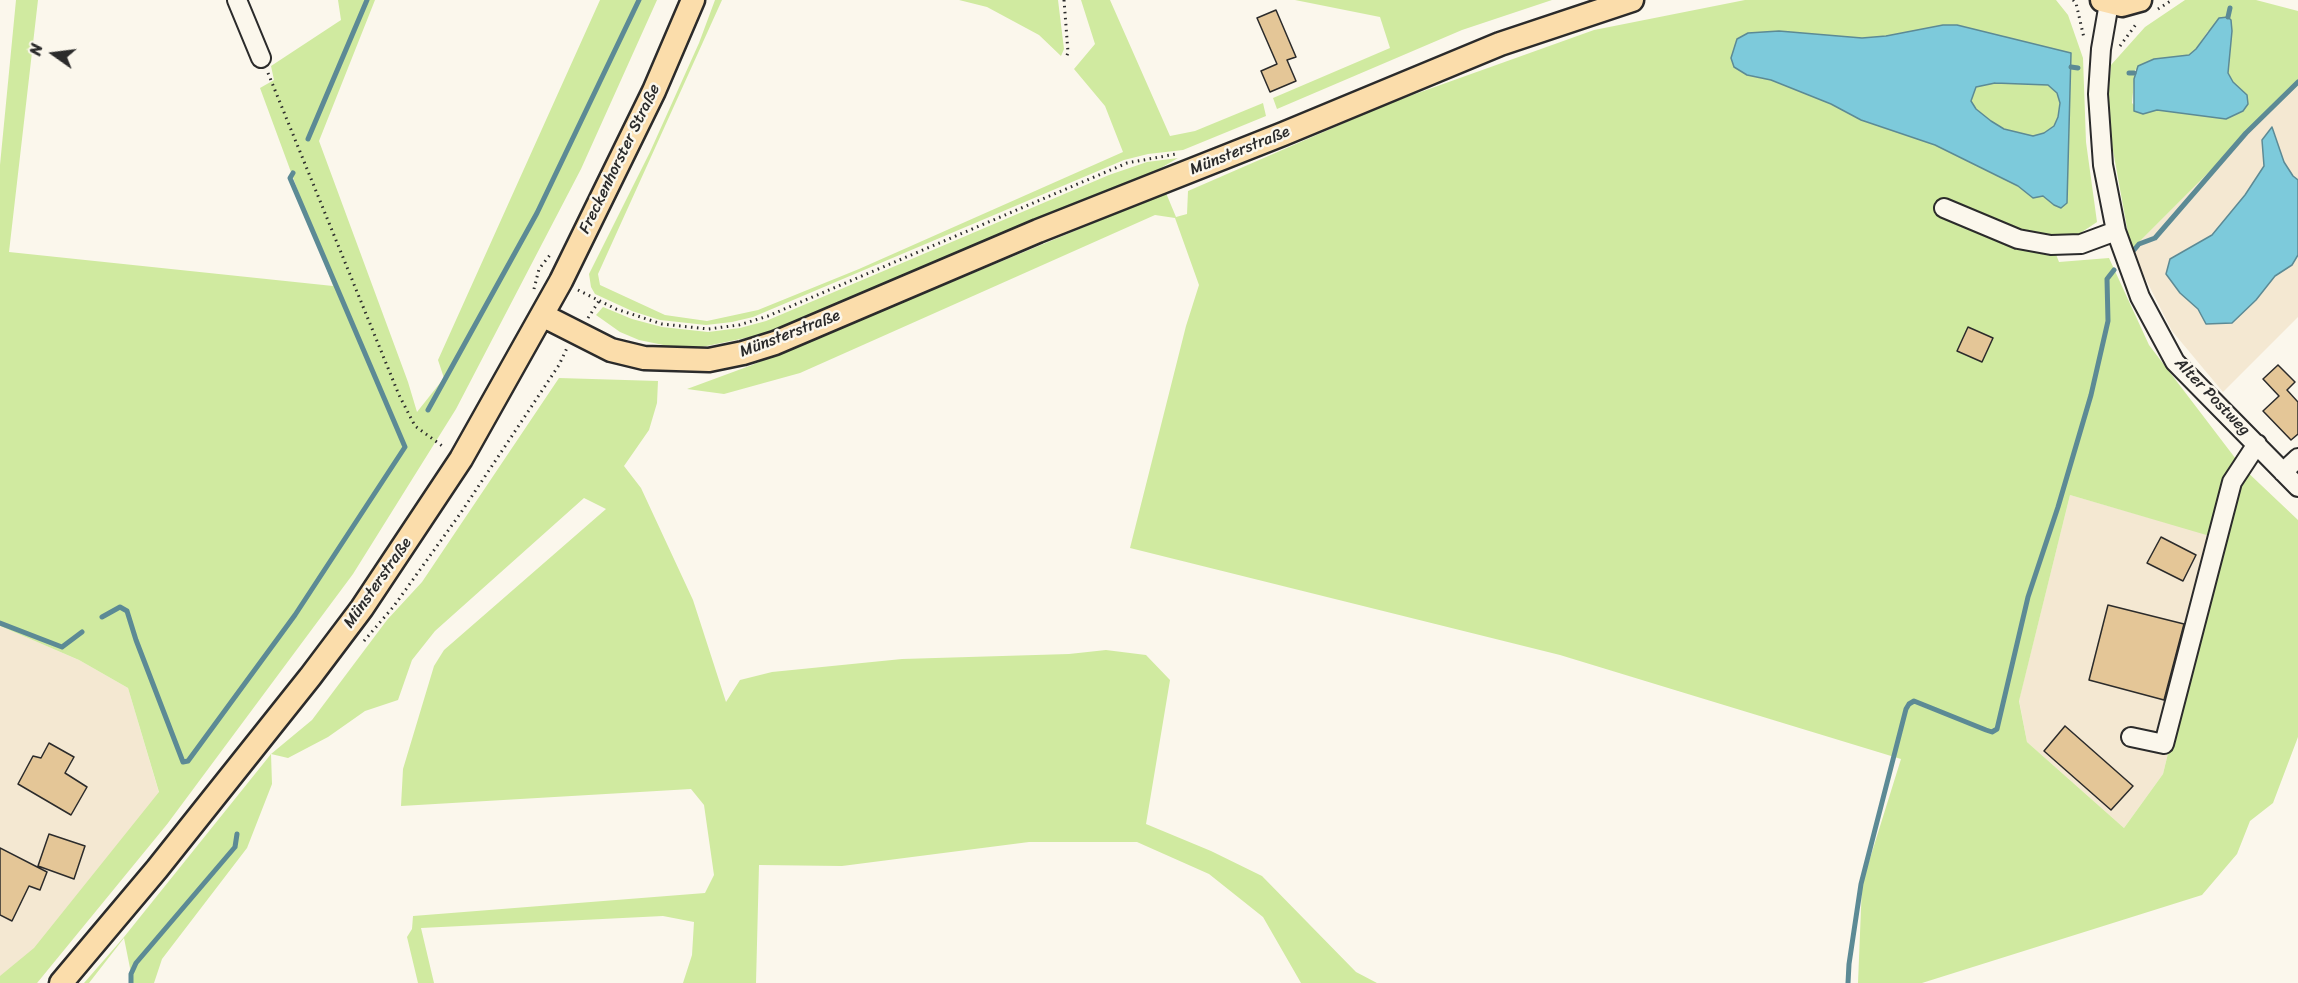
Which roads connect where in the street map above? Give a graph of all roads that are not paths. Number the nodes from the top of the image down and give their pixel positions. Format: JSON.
{"nodes":[{"id":1,"x":237,"y":0,"type":"edge"},
{"id":2,"x":693,"y":0,"type":"edge"},
{"id":3,"x":1632,"y":0,"type":"edge"},
{"id":4,"x":2140,"y":0,"type":"edge"},
{"id":5,"x":2105,"y":2,"type":"edge"},
{"id":6,"x":261,"y":58,"type":"road end"},
{"id":7,"x":1944,"y":208,"type":"dead end"},
{"id":8,"x":2116,"y":231,"type":"junction"},
{"id":9,"x":542,"y":315,"type":"junction"},
{"id":10,"x":2257,"y":444,"type":"junction"},
{"id":11,"x":2298,"y":458,"type":"edge"},
{"id":12,"x":2283,"y":472,"type":"junction"},
{"id":13,"x":2298,"y":487,"type":"edge"},
{"id":14,"x":2131,"y":737,"type":"dead end"},
{"id":15,"x":61,"y":983,"type":"edge"}],
"edges":[{"from":1,"to":6,"type":"street"},
{"from":2,"to":9,"type":"main road","name":"Freckenhorster Straße"},
{"from":3,"to":9,"type":"main road","name":"Münsterstraße"},
{"from":4,"to":5,"type":"main road"},
{"from":5,"to":8,"type":"street","name":"Alter Postweg"},
{"from":7,"to":8,"type":"street"},
{"from":8,"to":10,"type":"street","name":"Alter Postweg"},
{"from":9,"to":15,"type":"main road","name":"Münsterstraße"},
{"from":10,"to":12,"type":"street","name":"Alter Postweg"},
{"from":10,"to":14,"type":"street","name":"Alter Postweg"},
{"from":11,"to":12,"type":"street"},
{"from":12,"to":13,"type":"street","name":"Alter Postweg"}]}
